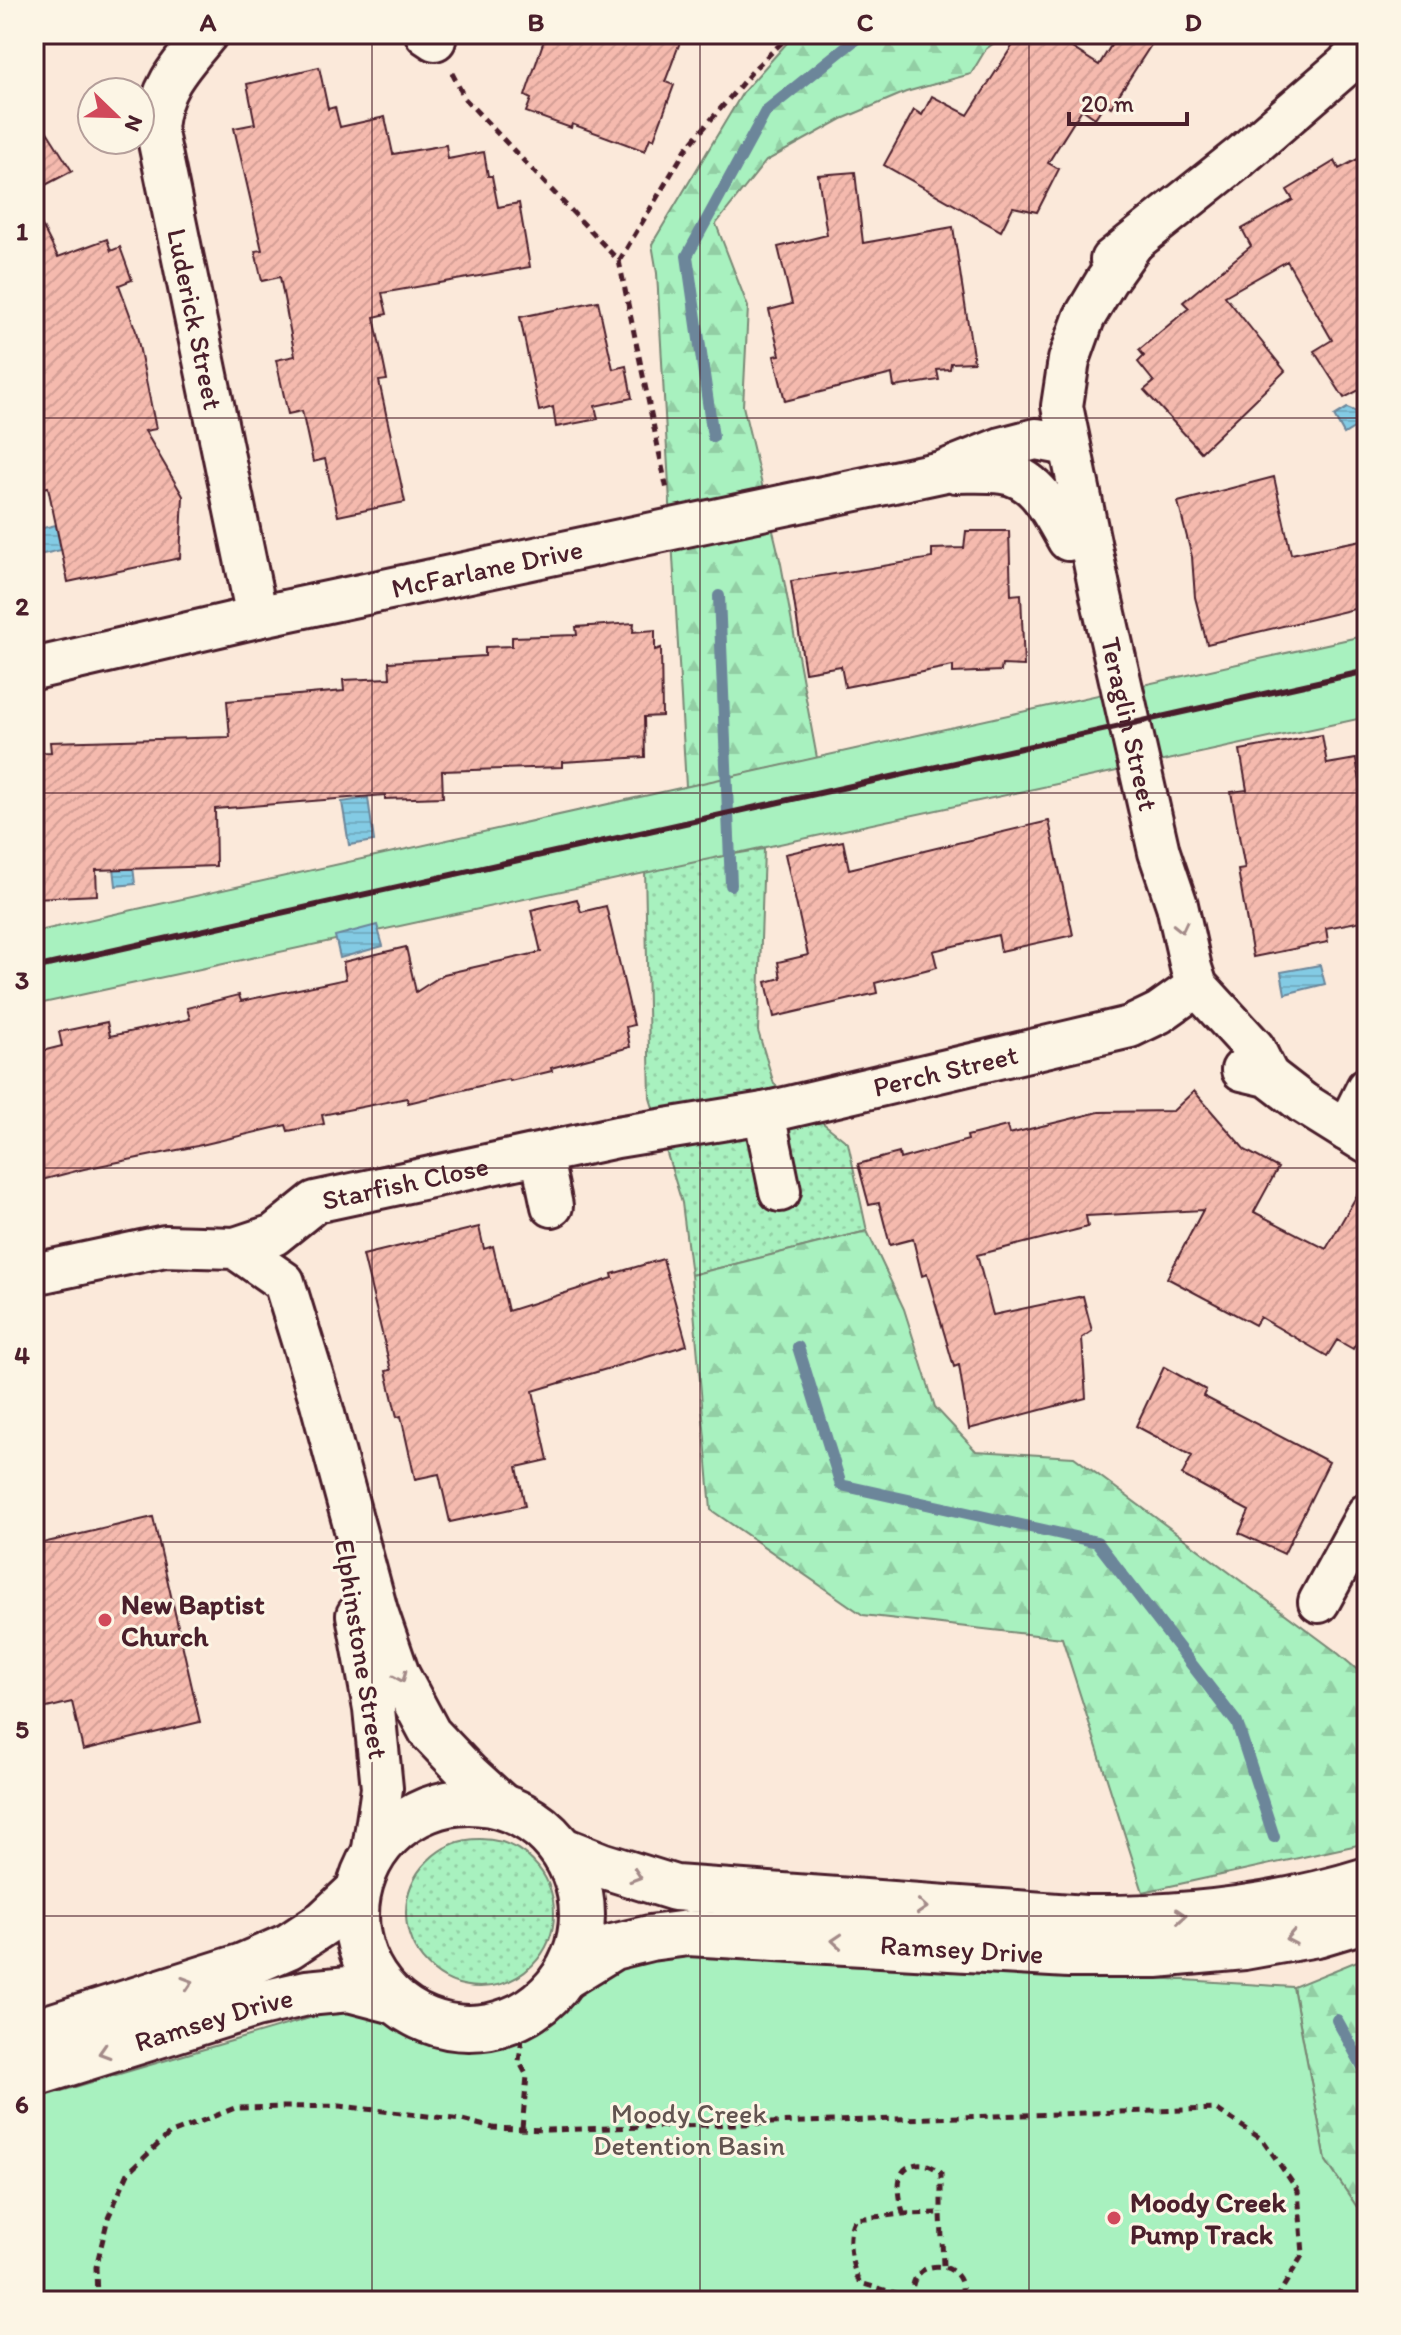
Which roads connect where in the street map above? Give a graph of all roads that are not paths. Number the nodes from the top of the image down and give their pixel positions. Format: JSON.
{"nodes":[{"id":1,"x":207,"y":34,"type":"edge"},
{"id":2,"x":1360,"y":66,"type":"edge"},
{"id":3,"x":1057,"y":442,"type":"junction"},
{"id":4,"x":941,"y":472,"type":"junction"},
{"id":5,"x":1068,"y":540,"type":"junction"},
{"id":6,"x":1101,"y":596,"type":"junction"},
{"id":7,"x":257,"y":617,"type":"junction"},
{"id":8,"x":34,"y":669,"type":"edge"},
{"id":9,"x":1187,"y":993,"type":"junction"},
{"id":10,"x":1367,"y":1088,"type":"edge"},
{"id":11,"x":764,"y":1113,"type":"junction"},
{"id":12,"x":1356,"y":1136,"type":"edge"},
{"id":13,"x":541,"y":1154,"type":"junction"},
{"id":14,"x":780,"y":1191,"type":"dead end"},
{"id":15,"x":552,"y":1206,"type":"dead end"},
{"id":16,"x":294,"y":1219,"type":"junction"},
{"id":17,"x":235,"y":1248,"type":"junction"},
{"id":18,"x":34,"y":1274,"type":"edge"},
{"id":19,"x":284,"y":1282,"type":"junction"},
{"id":20,"x":331,"y":1441,"type":"junction"},
{"id":21,"x":1366,"y":1517,"type":"edge"},
{"id":22,"x":1319,"y":1602,"type":"dead end"},
{"id":23,"x":504,"y":1806,"type":"junction"},
{"id":24,"x":563,"y":1850,"type":"junction"},
{"id":25,"x":365,"y":1874,"type":"junction"},
{"id":26,"x":1367,"y":1880,"type":"edge"},
{"id":27,"x":1367,"y":1919,"type":"edge"},
{"id":28,"x":564,"y":1977,"type":"junction"},
{"id":29,"x":395,"y":2001,"type":"junction"},
{"id":30,"x":34,"y":2032,"type":"edge"},
{"id":31,"x":34,"y":2074,"type":"edge"}],
"edges":[{"from":1,"to":7,"type":"street","name":"Luderick Street"},
{"from":2,"to":3,"type":"street"},
{"from":3,"to":4,"type":"street","name":"McFarlane Drive"},
{"from":3,"to":5,"type":"street","name":"Teraglin Street"},
{"from":3,"to":6,"type":"street","name":"Teraglin Street"},
{"from":4,"to":5,"type":"street","name":"McFarlane Drive"},
{"from":4,"to":7,"type":"street","name":"McFarlane Drive"},
{"from":5,"to":6,"type":"street","name":"Teraglin Street"},
{"from":6,"to":9,"type":"street","name":"Teraglin Street"},
{"from":7,"to":8,"type":"street","name":"McFarlane Drive"},
{"from":9,"to":11,"type":"street","name":"Perch Street"},
{"from":9,"to":12,"type":"street","name":"Teraglin Street"},
{"from":10,"to":12,"type":"street"},
{"from":11,"to":13,"type":"street","name":"Starfish Close"},
{"from":11,"to":14,"type":"street"},
{"from":13,"to":15,"type":"street"},
{"from":13,"to":16,"type":"street","name":"Starfish Close"},
{"from":16,"to":17,"type":"street","name":"Starfish Close"},
{"from":16,"to":19,"type":"street","name":"Elphinstone Street"},
{"from":17,"to":18,"type":"street"},
{"from":17,"to":19,"type":"street"},
{"from":19,"to":20,"type":"street","name":"Elphinstone Street"},
{"from":20,"to":23,"type":"street","name":"Elphinstone Street","one_way":true},
{"from":20,"to":25,"type":"street","name":"Elphinstone Street"},
{"from":21,"to":22,"type":"street"},
{"from":23,"to":24,"type":"main road"},
{"from":23,"to":25,"type":"main road"},
{"from":24,"to":26,"type":"main road","name":"Ramsey Drive","one_way":true},
{"from":24,"to":28,"type":"main road"},
{"from":25,"to":29,"type":"main road"},
{"from":30,"to":25,"type":"main road","name":"Ramsey Drive","one_way":true},
{"from":27,"to":28,"type":"main road","name":"Ramsey Drive","one_way":true},
{"from":28,"to":29,"type":"main road"},
{"from":29,"to":31,"type":"main road","name":"Ramsey Drive","one_way":true}]}
